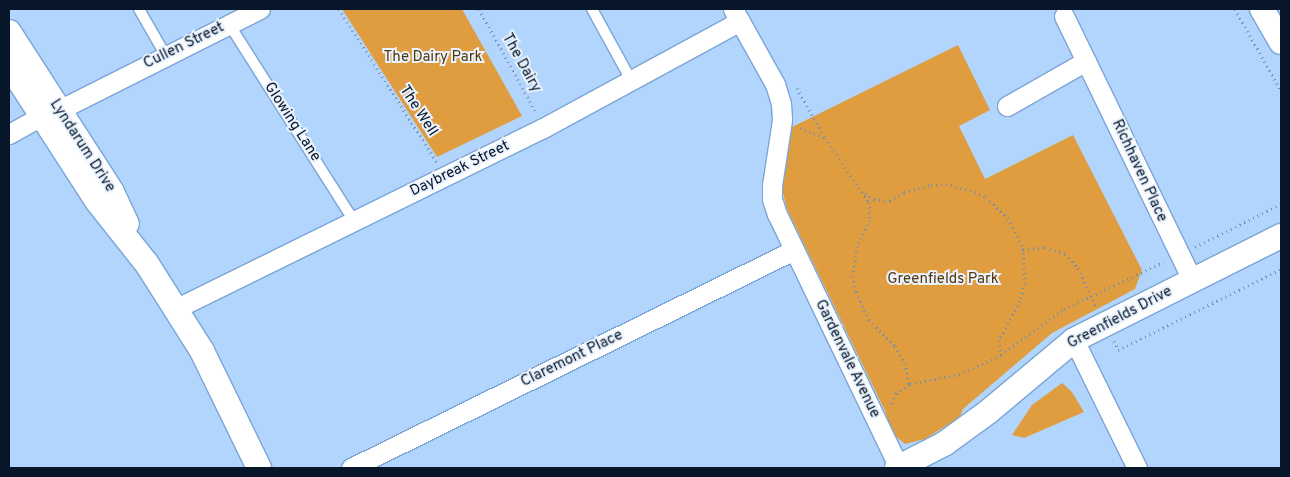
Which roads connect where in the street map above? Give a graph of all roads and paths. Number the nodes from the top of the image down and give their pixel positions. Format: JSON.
{"nodes":[{"id":1,"x":139,"y":9,"type":"edge"},
{"id":2,"x":260,"y":9,"type":"edge"},
{"id":3,"x":339,"y":9,"type":"edge"},
{"id":4,"x":479,"y":9,"type":"edge"},
{"id":5,"x":592,"y":9,"type":"edge"},
{"id":6,"x":1234,"y":9,"type":"edge"},
{"id":7,"x":1262,"y":9,"type":"edge"},
{"id":8,"x":737,"y":15,"type":"edge"},
{"id":9,"x":1064,"y":16,"type":"dead end"},
{"id":10,"x":229,"y":24,"type":"junction"},
{"id":11,"x":9,"y":32,"type":"edge"},
{"id":12,"x":1281,"y":42,"type":"edge"},
{"id":13,"x":166,"y":56,"type":"junction"},
{"id":14,"x":1086,"y":61,"type":"junction"},
{"id":15,"x":9,"y":65,"type":"edge"},
{"id":16,"x":631,"y":80,"type":"junction"},
{"id":17,"x":794,"y":82,"type":"dead end"},
{"id":18,"x":1281,"y":91,"type":"edge"},
{"id":19,"x":1007,"y":106,"type":"dead end"},
{"id":20,"x":50,"y":113,"type":"junction"},
{"id":21,"x":782,"y":120,"type":"junction"},
{"id":22,"x":9,"y":126,"type":"edge"},
{"id":23,"x":543,"y":128,"type":"junction"},
{"id":24,"x":9,"y":134,"type":"edge"},
{"id":25,"x":825,"y":138,"type":"junction"},
{"id":26,"x":444,"y":176,"type":"junction"},
{"id":27,"x":865,"y":192,"type":"junction"},
{"id":28,"x":1281,"y":204,"type":"edge"},
{"id":29,"x":354,"y":221,"type":"junction"},
{"id":30,"x":1281,"y":236,"type":"edge"},
{"id":31,"x":794,"y":250,"type":"junction"},
{"id":32,"x":1179,"y":255,"type":"junction"},
{"id":33,"x":1192,"y":280,"type":"junction"},
{"id":34,"x":175,"y":309,"type":"junction"},
{"id":35,"x":1074,"y":340,"type":"junction"},
{"id":36,"x":1001,"y":355,"type":"junction"},
{"id":37,"x":908,"y":384,"type":"junction"},
{"id":38,"x":880,"y":428,"type":"junction"},
{"id":39,"x":260,"y":468,"type":"edge"},
{"id":40,"x":351,"y":468,"type":"edge"},
{"id":41,"x":898,"y":468,"type":"edge"},
{"id":42,"x":1137,"y":468,"type":"edge"}],
"edges":[{"from":1,"to":13,"type":"lane"},
{"from":2,"to":10,"type":"street","name":"Cullen Street"},
{"from":3,"to":26,"type":"path","name":"The Well"},
{"from":4,"to":23,"type":"path","name":"The Dairy"},
{"from":5,"to":16,"type":"lane"},
{"from":6,"to":18,"type":"path"},
{"from":7,"to":12,"type":"street"},
{"from":8,"to":16,"type":"street","name":"Daybreak Street"},
{"from":8,"to":21,"type":"street","name":"Gardenvale Avenue"},
{"from":9,"to":14,"type":"street","name":"Richhaven Place"},
{"from":10,"to":13,"type":"street","name":"Cullen Street"},
{"from":10,"to":29,"type":"lane","name":"Glowing Lane"},
{"from":11,"to":20,"type":"street","name":"Lyndarum Drive"},
{"from":13,"to":20,"type":"street","name":"Cullen Street"},
{"from":14,"to":19,"type":"street"},
{"from":14,"to":32,"type":"street","name":"Richhaven Place"},
{"from":15,"to":20,"type":"street","name":"Lyndarum Drive"},
{"from":16,"to":23,"type":"street","name":"Daybreak Street"},
{"from":17,"to":25,"type":"path"},
{"from":20,"to":22,"type":"street"},
{"from":20,"to":24,"type":"street"},
{"from":20,"to":34,"type":"street","name":"Lyndarum Drive"},
{"from":21,"to":25,"type":"path"},
{"from":21,"to":31,"type":"street","name":"Gardenvale Avenue"},
{"from":23,"to":26,"type":"street","name":"Daybreak Street"},
{"from":25,"to":27,"type":"path"},
{"from":26,"to":29,"type":"street","name":"Daybreak Street"},
{"from":27,"to":36,"type":"path"},
{"from":27,"to":37,"type":"path"},
{"from":28,"to":32,"type":"path"},
{"from":29,"to":34,"type":"street","name":"Daybreak Street"},
{"from":30,"to":33,"type":"street","name":"Greenfields Drive"},
{"from":31,"to":38,"type":"street","name":"Gardenvale Avenue"},
{"from":31,"to":40,"type":"street","name":"Claremont Place"},
{"from":32,"to":33,"type":"street","name":"Richhaven Place"},
{"from":32,"to":36,"type":"path"},
{"from":33,"to":35,"type":"street","name":"Greenfields Drive"},
{"from":34,"to":39,"type":"street","name":"Lyndarum Drive"},
{"from":35,"to":41,"type":"street","name":"Greenfields Drive"},
{"from":35,"to":42,"type":"street"},
{"from":36,"to":37,"type":"path"},
{"from":37,"to":38,"type":"path"},
{"from":38,"to":41,"type":"street","name":"Gardenvale Avenue"}]}
